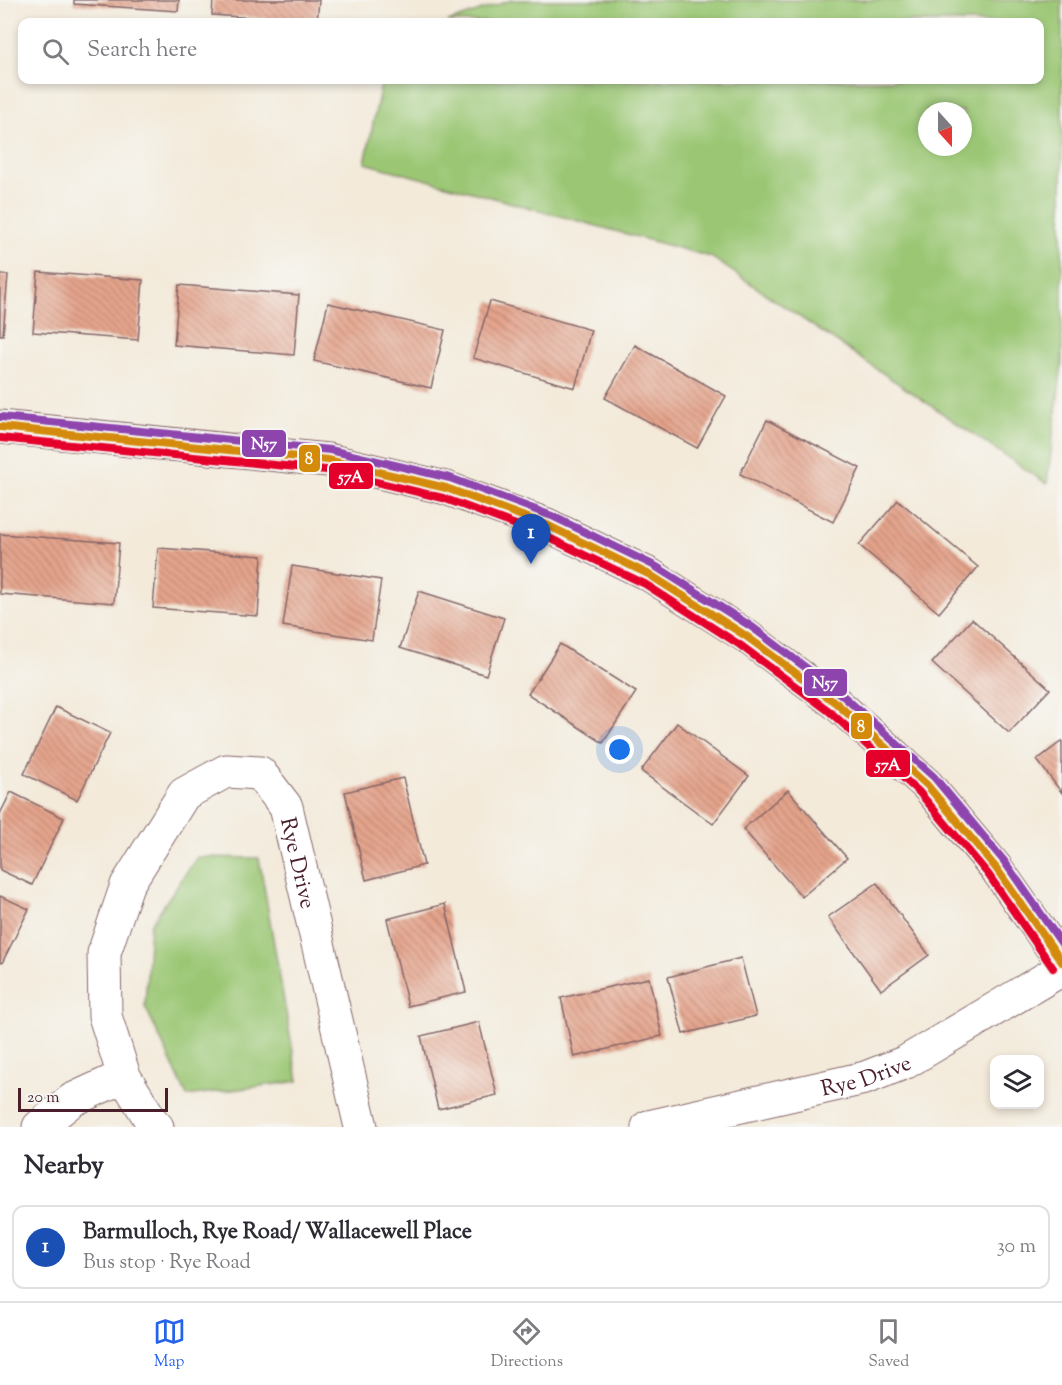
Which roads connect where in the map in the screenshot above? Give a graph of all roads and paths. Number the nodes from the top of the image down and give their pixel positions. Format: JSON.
{"nodes":[{"id":1,"x":0,"y":427,"type":"edge"},
{"id":2,"x":1062,"y":962,"type":"edge"},
{"id":3,"x":1062,"y":969,"type":"edge"},
{"id":4,"x":124,"y":1076,"type":"junction"},
{"id":5,"x":39,"y":1127,"type":"edge"},
{"id":6,"x":157,"y":1127,"type":"edge"},
{"id":7,"x":361,"y":1127,"type":"edge"},
{"id":8,"x":648,"y":1127,"type":"edge"}],
"edges":[{"from":1,"to":2,"type":"street"},
{"from":3,"to":8,"type":"street","name":"Rye Drive"},
{"from":4,"to":5,"type":"street"},
{"from":4,"to":6,"type":"street","name":"Rye Drive"},
{"from":4,"to":7,"type":"street","name":"Rye Drive"}]}
